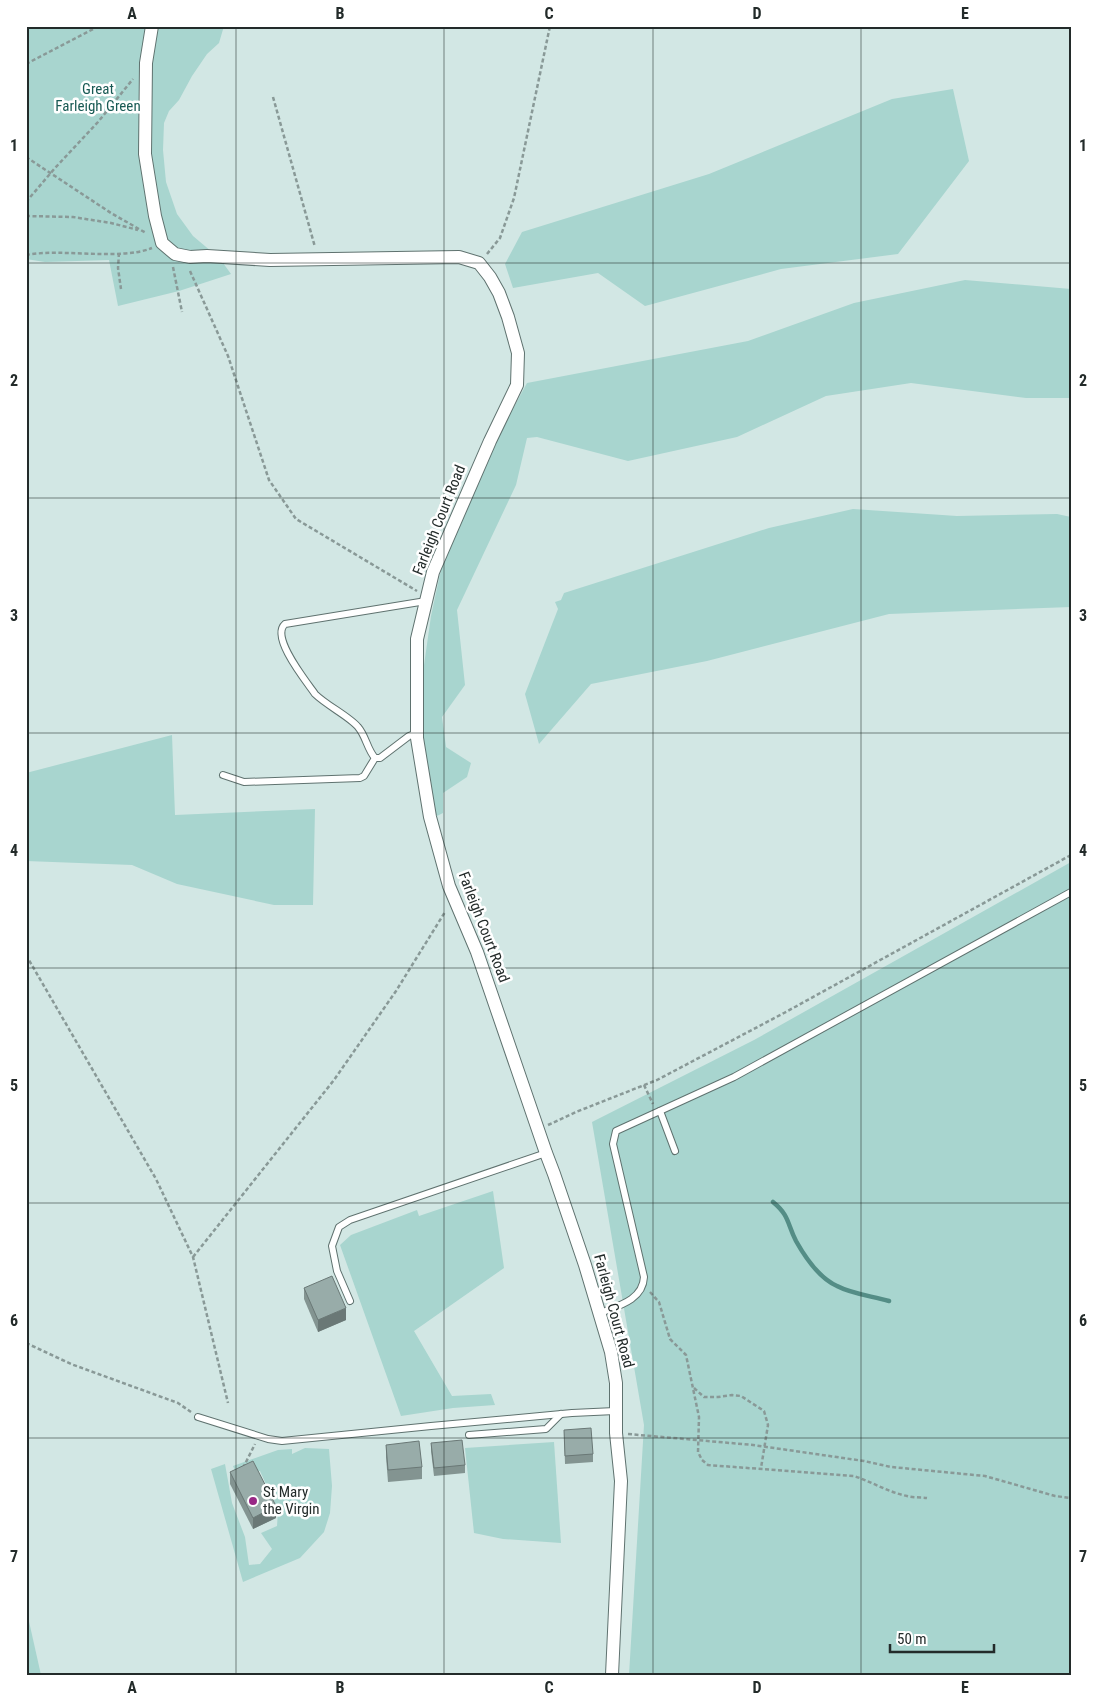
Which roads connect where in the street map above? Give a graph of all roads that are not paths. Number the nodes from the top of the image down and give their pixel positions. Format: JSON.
{"nodes":[{"id":1,"x":152,"y":26,"type":"edge"},
{"id":2,"x":426,"y":599,"type":"junction"},
{"id":3,"x":417,"y":732,"type":"junction"},
{"id":4,"x":375,"y":758,"type":"junction"},
{"id":5,"x":223,"y":775,"type":"dead end"},
{"id":6,"x":1071,"y":892,"type":"edge"},
{"id":7,"x":658,"y":1112,"type":"junction"},
{"id":8,"x":675,"y":1151,"type":"dead end"},
{"id":9,"x":546,"y":1153,"type":"junction"},
{"id":10,"x":350,"y":1301,"type":"dead end"},
{"id":11,"x":600,"y":1314,"type":"junction"},
{"id":12,"x":615,"y":1411,"type":"junction"},
{"id":13,"x":561,"y":1414,"type":"junction"},
{"id":14,"x":198,"y":1417,"type":"road end"},
{"id":15,"x":469,"y":1435,"type":"dead end"},
{"id":16,"x":612,"y":1675,"type":"edge"}],
"edges":[{"from":1,"to":2,"type":"street","name":"Farleigh Court Road"},
{"from":2,"to":3,"type":"street","name":"Farleigh Court Road"},
{"from":2,"to":4,"type":"lane"},
{"from":3,"to":4,"type":"lane"},
{"from":3,"to":9,"type":"street","name":"Farleigh Court Road"},
{"from":4,"to":5,"type":"lane"},
{"from":6,"to":7,"type":"lane"},
{"from":7,"to":8,"type":"lane"},
{"from":7,"to":11,"type":"lane"},
{"from":9,"to":10,"type":"lane"},
{"from":9,"to":11,"type":"street","name":"Farleigh Court Road"},
{"from":11,"to":12,"type":"street","name":"Farleigh Court Road"},
{"from":12,"to":13,"type":"lane"},
{"from":12,"to":16,"type":"street","name":"Farleigh Court Road"},
{"from":13,"to":14,"type":"lane"},
{"from":13,"to":15,"type":"lane"}]}
